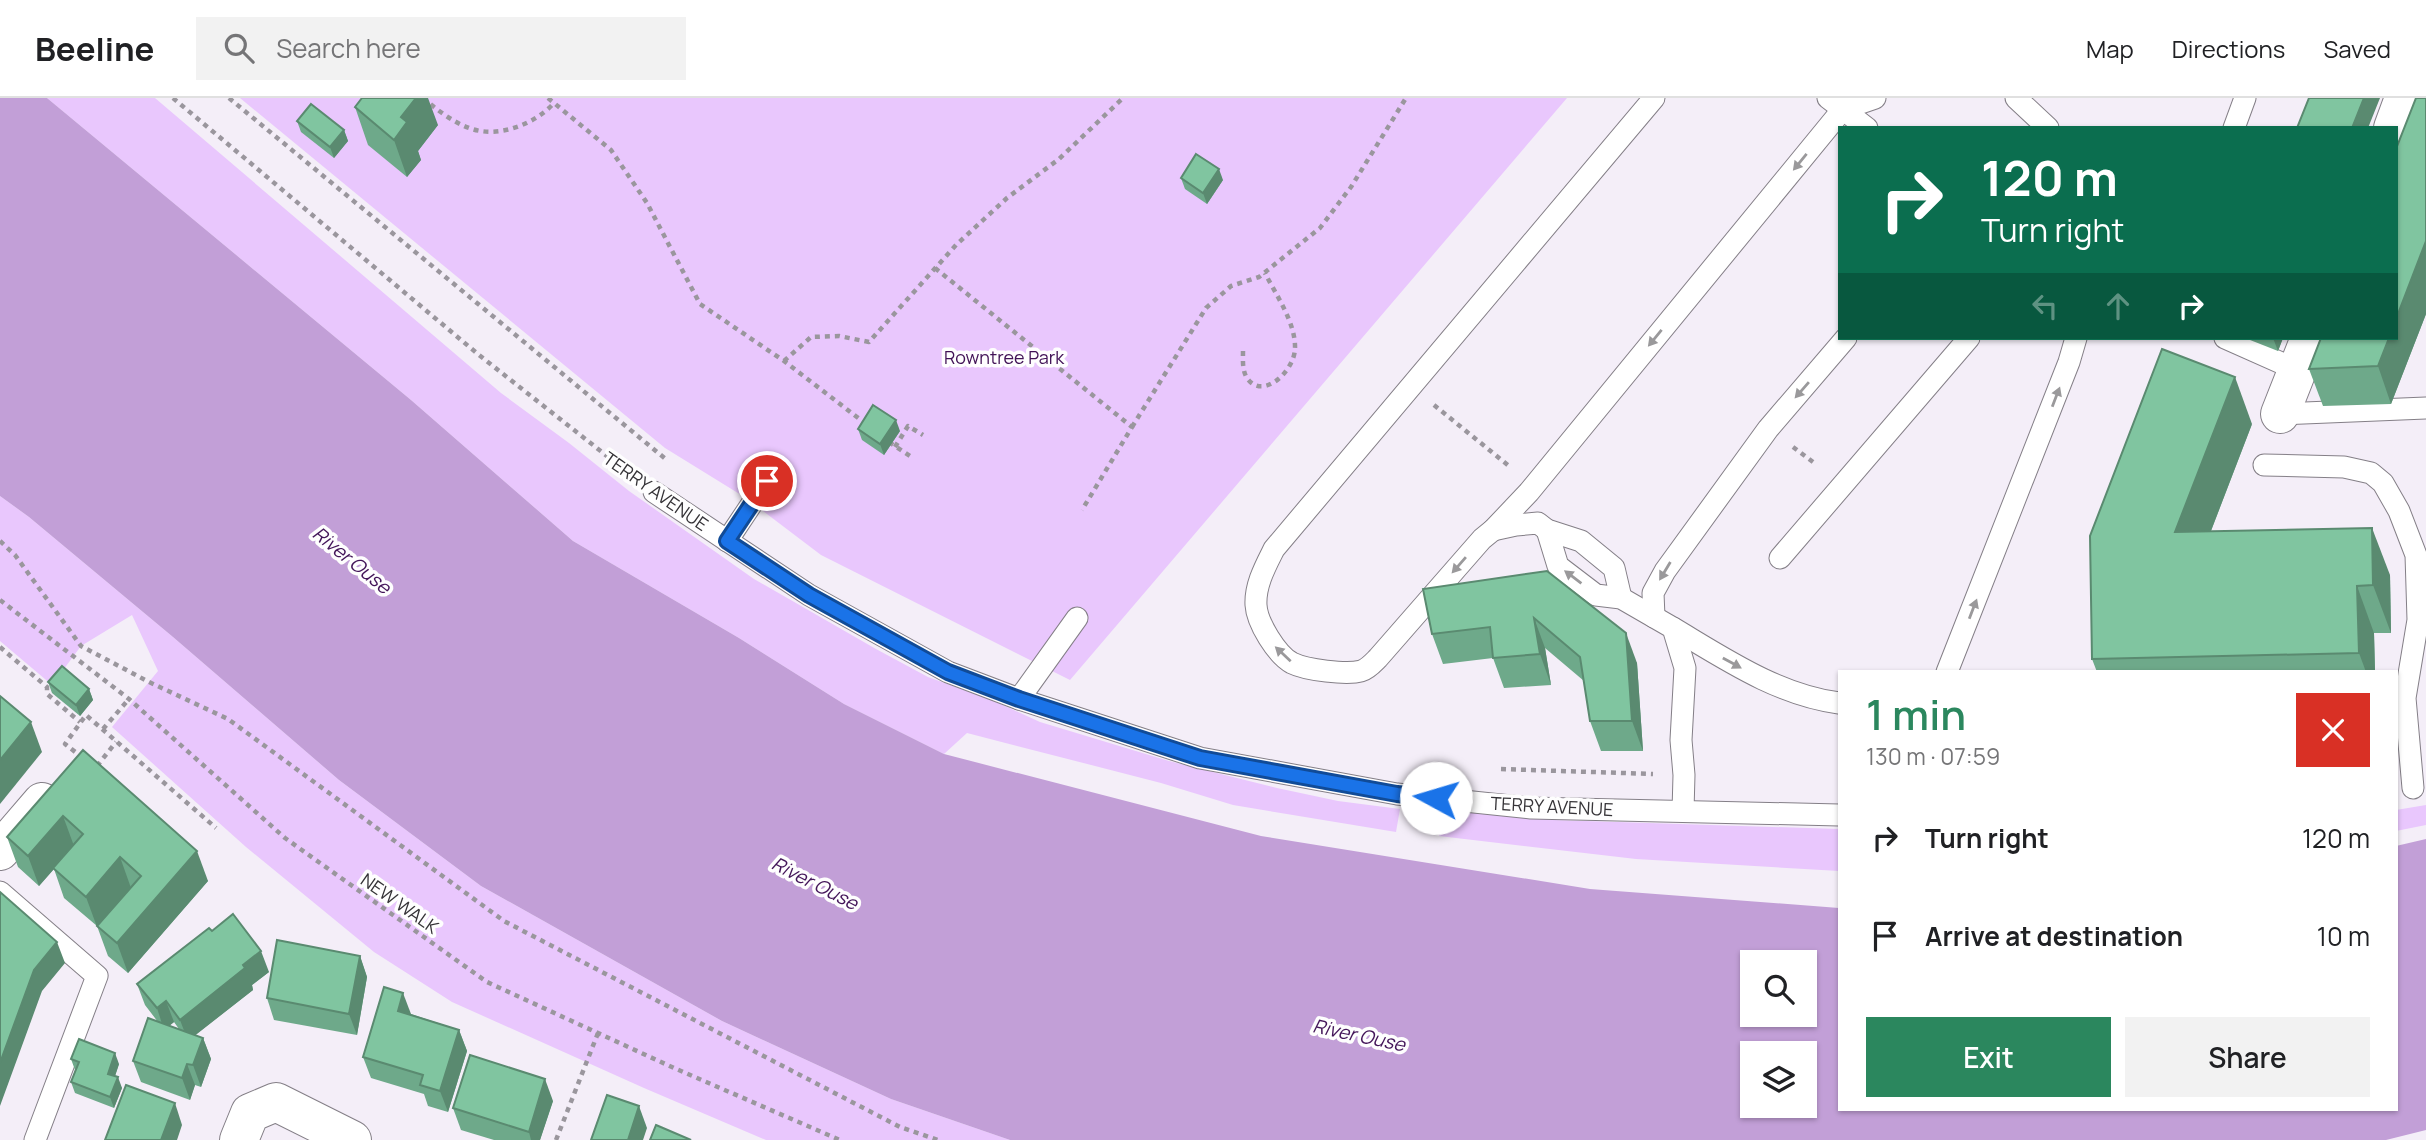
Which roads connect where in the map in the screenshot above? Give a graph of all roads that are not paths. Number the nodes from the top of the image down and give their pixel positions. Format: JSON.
{"nodes":[{"id":1,"x":1654,"y":98,"type":"edge"},
{"id":2,"x":1875,"y":98,"type":"edge"},
{"id":3,"x":2016,"y":98,"type":"edge"},
{"id":4,"x":2245,"y":98,"type":"edge"},
{"id":5,"x":2404,"y":98,"type":"edge"},
{"id":6,"x":1835,"y":104,"type":"edge"},
{"id":7,"x":1864,"y":126,"type":"edge"},
{"id":8,"x":2046,"y":126,"type":"edge"},
{"id":9,"x":2235,"y":126,"type":"edge"},
{"id":10,"x":2394,"y":126,"type":"edge"},
{"id":11,"x":1844,"y":340,"type":"edge"},
{"id":12,"x":1967,"y":340,"type":"edge"},
{"id":13,"x":2075,"y":340,"type":"edge"},
{"id":14,"x":2235,"y":340,"type":"edge"},
{"id":15,"x":2304,"y":354,"type":"edge"},
{"id":16,"x":2426,"y":408,"type":"edge"},
{"id":17,"x":2280,"y":414,"type":"joint"},
{"id":18,"x":2264,"y":465,"type":"dead end"},
{"id":19,"x":767,"y":481,"type":"dead end"},
{"id":20,"x":654,"y":492,"type":"road end"},
{"id":21,"x":1493,"y":530,"type":"junction"},
{"id":22,"x":1547,"y":530,"type":"junction"},
{"id":23,"x":727,"y":541,"type":"junction"},
{"id":24,"x":1780,"y":558,"type":"dead end"},
{"id":25,"x":1621,"y":598,"type":"junction"},
{"id":26,"x":1654,"y":617,"type":"junction"},
{"id":27,"x":1077,"y":618,"type":"dead end"},
{"id":28,"x":1673,"y":628,"type":"junction"},
{"id":29,"x":1948,"y":670,"type":"edge"},
{"id":30,"x":1019,"y":699,"type":"junction"},
{"id":31,"x":1838,"y":703,"type":"edge"},
{"id":32,"x":62,"y":777,"type":"edge"},
{"id":33,"x":2412,"y":788,"type":"edge"},
{"id":34,"x":1683,"y":811,"type":"junction"},
{"id":35,"x":1838,"y":815,"type":"edge"},
{"id":36,"x":0,"y":851,"type":"edge"},
{"id":37,"x":0,"y":892,"type":"edge"},
{"id":38,"x":35,"y":1140,"type":"edge"},
{"id":39,"x":239,"y":1140,"type":"edge"},
{"id":40,"x":352,"y":1140,"type":"edge"}],
"edges":[{"from":21,"to":1,"type":"lane","one_way":true},
{"from":2,"to":6,"type":"lane"},
{"from":3,"to":8,"type":"lane"},
{"from":4,"to":9,"type":"lane"},
{"from":5,"to":10,"type":"street"},
{"from":6,"to":7,"type":"lane"},
{"from":6,"to":21,"type":"lane","one_way":true},
{"from":11,"to":26,"type":"lane","one_way":true},
{"from":12,"to":24,"type":"lane"},
{"from":29,"to":13,"type":"lane","one_way":true},
{"from":14,"to":15,"type":"lane"},
{"from":15,"to":17,"type":"street"},
{"from":16,"to":17,"type":"lane"},
{"from":18,"to":33,"type":"lane"},
{"from":19,"to":23,"type":"lane"},
{"from":20,"to":23,"type":"lane","name":"TERRY AVENUE"},
{"from":21,"to":22,"type":"lane"},
{"from":22,"to":25,"type":"lane"},
{"from":25,"to":22,"type":"lane","one_way":true},
{"from":23,"to":30,"type":"lane","name":"TERRY AVENUE"},
{"from":25,"to":26,"type":"lane"},
{"from":26,"to":28,"type":"lane"},
{"from":27,"to":30,"type":"lane"},
{"from":28,"to":31,"type":"lane","one_way":true},
{"from":28,"to":34,"type":"lane"},
{"from":30,"to":34,"type":"lane","name":"TERRY AVENUE"},
{"from":32,"to":36,"type":"street"},
{"from":34,"to":35,"type":"lane","name":"TERRY AVENUE"},
{"from":37,"to":38,"type":"lane"},
{"from":39,"to":40,"type":"street"}]}
